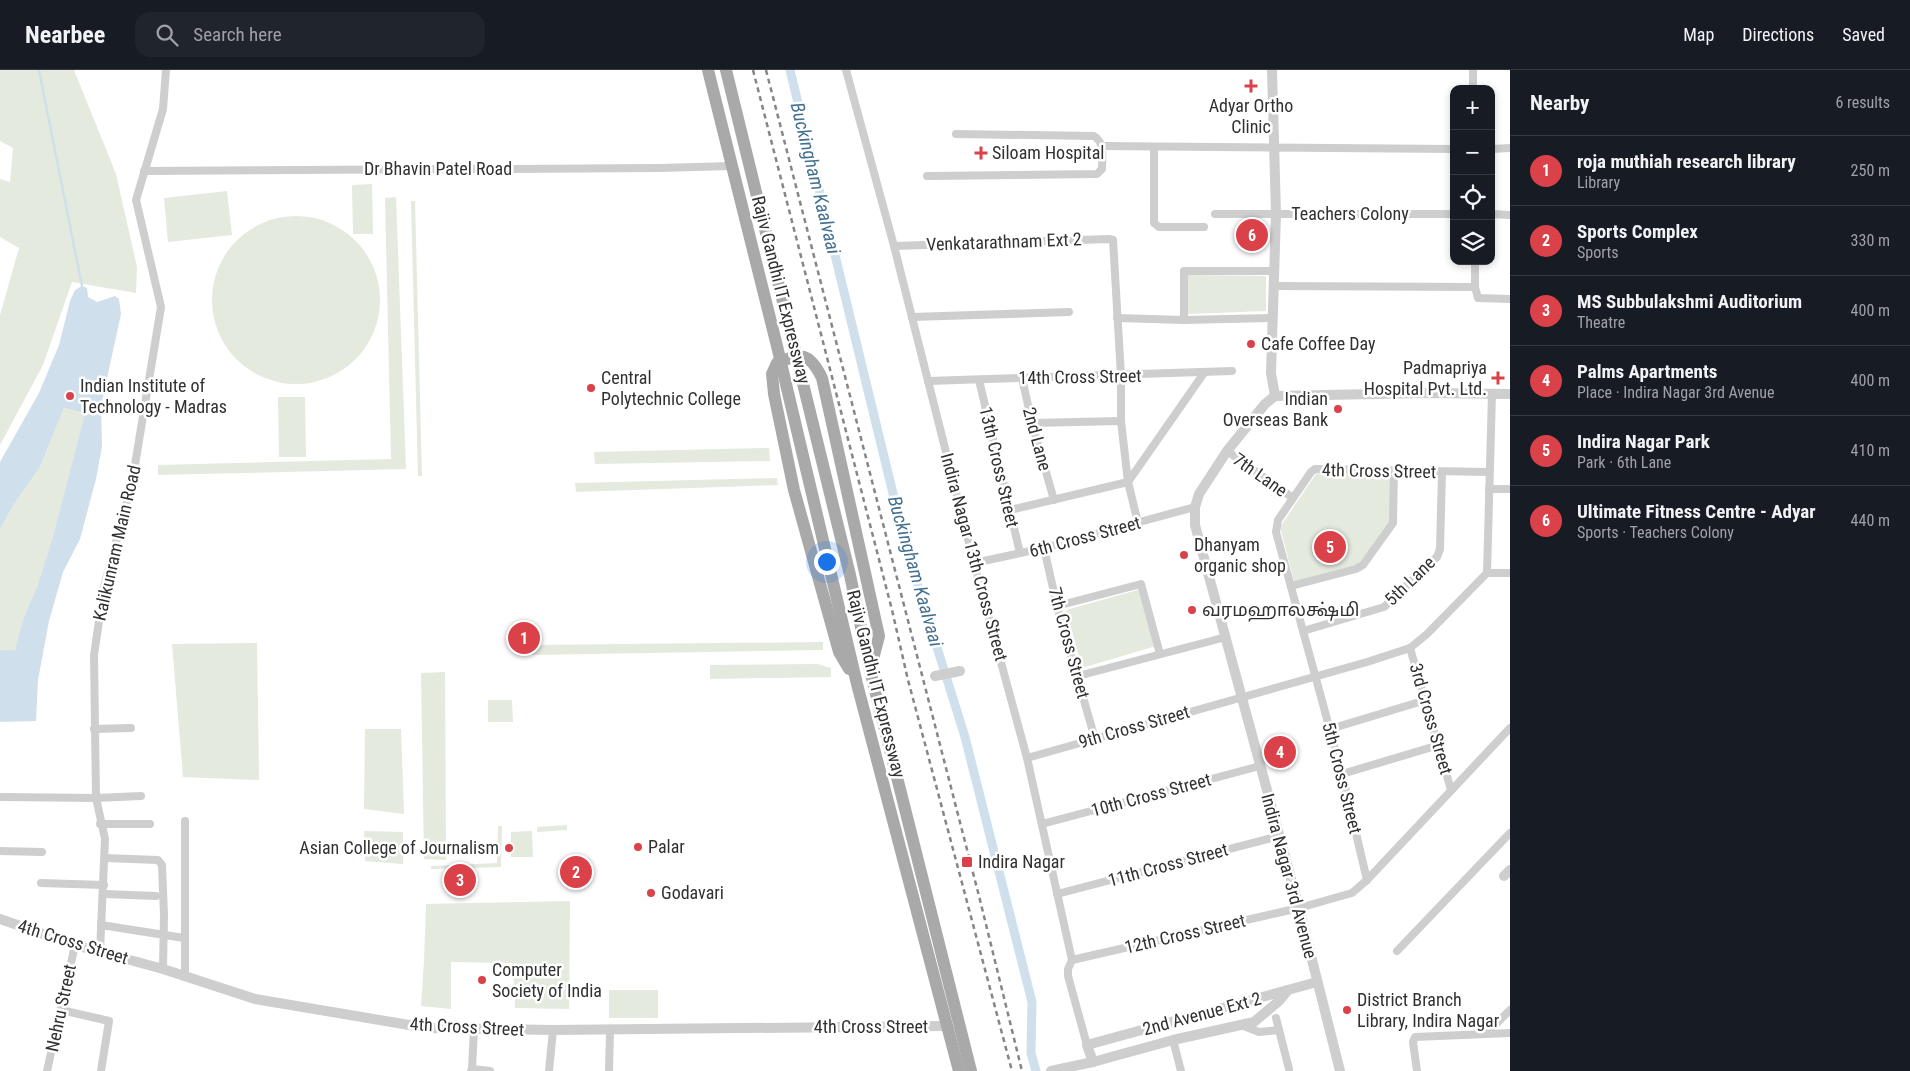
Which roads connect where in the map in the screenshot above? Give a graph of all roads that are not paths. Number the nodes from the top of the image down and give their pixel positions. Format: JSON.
{"nodes":[{"id":1,"x":166,"y":70,"type":"edge"},
{"id":2,"x":708,"y":70,"type":"edge"},
{"id":3,"x":726,"y":70,"type":"edge"},
{"id":4,"x":846,"y":70,"type":"edge"},
{"id":5,"x":1272,"y":70,"type":"edge"},
{"id":6,"x":1473,"y":70,"type":"edge"},
{"id":7,"x":1473,"y":85,"type":"edge"},
{"id":8,"x":956,"y":134,"type":"dead end"},
{"id":9,"x":1102,"y":146,"type":"junction"},
{"id":10,"x":1154,"y":147,"type":"junction"},
{"id":11,"x":1274,"y":147,"type":"junction"},
{"id":12,"x":1510,"y":148,"type":"edge"},
{"id":13,"x":1450,"y":149,"type":"edge"},
{"id":14,"x":1495,"y":149,"type":"edge"},
{"id":15,"x":732,"y":166,"type":"junction"},
{"id":16,"x":144,"y":171,"type":"junction"},
{"id":17,"x":927,"y":176,"type":"dead end"},
{"id":18,"x":1215,"y":214,"type":"dead end"},
{"id":19,"x":1276,"y":214,"type":"junction"},
{"id":20,"x":1450,"y":214,"type":"edge"},
{"id":21,"x":1495,"y":214,"type":"edge"},
{"id":22,"x":1510,"y":215,"type":"edge"},
{"id":23,"x":1204,"y":227,"type":"dead end"},
{"id":24,"x":894,"y":246,"type":"junction"},
{"id":25,"x":1475,"y":265,"type":"edge"},
{"id":26,"x":1274,"y":271,"type":"junction"},
{"id":27,"x":1273,"y":286,"type":"junction"},
{"id":28,"x":1475,"y":287,"type":"junction"},
{"id":29,"x":1510,"y":299,"type":"edge"},
{"id":30,"x":1069,"y":312,"type":"dead end"},
{"id":31,"x":912,"y":317,"type":"junction"},
{"id":32,"x":1117,"y":318,"type":"junction"},
{"id":33,"x":1272,"y":318,"type":"junction"},
{"id":34,"x":1184,"y":320,"type":"junction"},
{"id":35,"x":1232,"y":371,"type":"dead end"},
{"id":36,"x":1204,"y":373,"type":"junction"},
{"id":37,"x":1121,"y":376,"type":"junction"},
{"id":38,"x":1022,"y":378,"type":"junction"},
{"id":39,"x":979,"y":380,"type":"junction"},
{"id":40,"x":928,"y":381,"type":"junction"},
{"id":41,"x":1492,"y":394,"type":"junction"},
{"id":42,"x":1510,"y":394,"type":"edge"},
{"id":43,"x":1275,"y":396,"type":"junction"},
{"id":44,"x":1121,"y":421,"type":"junction"},
{"id":45,"x":1032,"y":423,"type":"junction"},
{"id":46,"x":1228,"y":451,"type":"junction"},
{"id":47,"x":1394,"y":471,"type":"junction"},
{"id":48,"x":1442,"y":472,"type":"junction"},
{"id":49,"x":1489,"y":472,"type":"junction"},
{"id":50,"x":1128,"y":482,"type":"junction"},
{"id":51,"x":1489,"y":489,"type":"junction"},
{"id":52,"x":1510,"y":490,"type":"edge"},
{"id":53,"x":1293,"y":498,"type":"junction"},
{"id":54,"x":1054,"y":500,"type":"junction"},
{"id":55,"x":1194,"y":507,"type":"junction"},
{"id":56,"x":1010,"y":510,"type":"junction"},
{"id":57,"x":1138,"y":523,"type":"junction"},
{"id":58,"x":1044,"y":548,"type":"junction"},
{"id":59,"x":1020,"y":554,"type":"junction"},
{"id":60,"x":974,"y":563,"type":"junction"},
{"id":61,"x":1487,"y":573,"type":"junction"},
{"id":62,"x":1510,"y":574,"type":"edge"},
{"id":63,"x":1291,"y":586,"type":"junction"},
{"id":64,"x":1057,"y":606,"type":"junction"},
{"id":65,"x":1302,"y":631,"type":"junction"},
{"id":66,"x":1226,"y":637,"type":"junction"},
{"id":67,"x":1410,"y":648,"type":"junction"},
{"id":68,"x":1160,"y":654,"type":"junction"},
{"id":69,"x":870,"y":670,"type":"junction"},
{"id":70,"x":960,"y":670,"type":"dead end"},
{"id":71,"x":935,"y":676,"type":"dead end"},
{"id":72,"x":1078,"y":676,"type":"junction"},
{"id":73,"x":1315,"y":677,"type":"junction"},
{"id":74,"x":857,"y":684,"type":"junction"},
{"id":75,"x":1242,"y":697,"type":"junction"},
{"id":76,"x":1426,"y":700,"type":"junction"},
{"id":77,"x":94,"y":728,"type":"junction"},
{"id":78,"x":131,"y":728,"type":"dead end"},
{"id":79,"x":1510,"y":728,"type":"edge"},
{"id":80,"x":1330,"y":729,"type":"junction"},
{"id":81,"x":1095,"y":739,"type":"junction"},
{"id":82,"x":1439,"y":745,"type":"junction"},
{"id":83,"x":1027,"y":758,"type":"junction"},
{"id":84,"x":1260,"y":766,"type":"junction"},
{"id":85,"x":1342,"y":774,"type":"junction"},
{"id":86,"x":1451,"y":790,"type":"junction"},
{"id":87,"x":140,"y":796,"type":"dead end"},
{"id":88,"x":0,"y":798,"type":"edge"},
{"id":89,"x":96,"y":798,"type":"junction"},
{"id":90,"x":185,"y":821,"type":"dead end"},
{"id":91,"x":100,"y":824,"type":"junction"},
{"id":92,"x":150,"y":824,"type":"dead end"},
{"id":93,"x":1042,"y":824,"type":"junction"},
{"id":94,"x":1510,"y":833,"type":"edge"},
{"id":95,"x":1279,"y":836,"type":"junction"},
{"id":96,"x":0,"y":851,"type":"edge"},
{"id":97,"x":42,"y":852,"type":"dead end"},
{"id":98,"x":105,"y":858,"type":"junction"},
{"id":99,"x":1367,"y":880,"type":"junction"},
{"id":100,"x":41,"y":883,"type":"dead end"},
{"id":101,"x":104,"y":885,"type":"junction"},
{"id":102,"x":104,"y":894,"type":"junction"},
{"id":103,"x":1057,"y":894,"type":"junction"},
{"id":104,"x":156,"y":896,"type":"dead end"},
{"id":105,"x":1298,"y":908,"type":"junction"},
{"id":106,"x":0,"y":919,"type":"edge"},
{"id":107,"x":101,"y":925,"type":"junction"},
{"id":108,"x":164,"y":935,"type":"junction"},
{"id":109,"x":184,"y":938,"type":"junction"},
{"id":110,"x":75,"y":945,"type":"junction"},
{"id":111,"x":100,"y":951,"type":"junction"},
{"id":112,"x":1397,"y":951,"type":"dead end"},
{"id":113,"x":1072,"y":960,"type":"junction"},
{"id":114,"x":163,"y":969,"type":"junction"},
{"id":115,"x":185,"y":977,"type":"junction"},
{"id":116,"x":1317,"y":982,"type":"junction"},
{"id":117,"x":1288,"y":990,"type":"junction"},
{"id":118,"x":60,"y":1010,"type":"junction"},
{"id":119,"x":1510,"y":1010,"type":"edge"},
{"id":120,"x":1276,"y":1018,"type":"dead end"},
{"id":121,"x":1241,"y":1025,"type":"junction"},
{"id":122,"x":948,"y":1026,"type":"junction"},
{"id":123,"x":474,"y":1029,"type":"junction"},
{"id":124,"x":553,"y":1030,"type":"junction"},
{"id":125,"x":610,"y":1030,"type":"junction"},
{"id":126,"x":1279,"y":1030,"type":"junction"},
{"id":127,"x":1487,"y":1033,"type":"junction"},
{"id":128,"x":1510,"y":1033,"type":"edge"},
{"id":129,"x":1173,"y":1040,"type":"junction"},
{"id":130,"x":1087,"y":1045,"type":"junction"},
{"id":131,"x":1093,"y":1062,"type":"junction"},
{"id":132,"x":1289,"y":1069,"type":"dead end"},
{"id":133,"x":472,"y":1070,"type":"edge"},
{"id":134,"x":47,"y":1071,"type":"edge"},
{"id":135,"x":101,"y":1071,"type":"edge"},
{"id":136,"x":490,"y":1071,"type":"edge"},
{"id":137,"x":549,"y":1071,"type":"edge"},
{"id":138,"x":609,"y":1071,"type":"edge"},
{"id":139,"x":959,"y":1071,"type":"edge"},
{"id":140,"x":971,"y":1071,"type":"edge"},
{"id":141,"x":1051,"y":1071,"type":"edge"},
{"id":142,"x":1181,"y":1071,"type":"edge"},
{"id":143,"x":1340,"y":1071,"type":"edge"},
{"id":144,"x":1417,"y":1071,"type":"edge"}],
"edges":[{"from":1,"to":16,"type":"street","name":"Kalikunram Main Road"},
{"from":2,"to":15,"type":"main road","name":"Rajiv Gandhi IT Expressway"},
{"from":3,"to":69,"type":"main road","name":"Rajiv Gandhi IT Expressway"},
{"from":4,"to":24,"type":"street","name":"Indira Nagar 13th Cross Street"},
{"from":5,"to":11,"type":"street"},
{"from":6,"to":7,"type":"street"},
{"from":8,"to":9,"type":"street"},
{"from":9,"to":10,"type":"street"},
{"from":9,"to":17,"type":"street"},
{"from":10,"to":11,"type":"street"},
{"from":10,"to":23,"type":"street"},
{"from":11,"to":13,"type":"street"},
{"from":11,"to":19,"type":"street"},
{"from":12,"to":14,"type":"street"},
{"from":15,"to":16,"type":"street","name":"Dr Bhavin Patel Road"},
{"from":15,"to":74,"type":"main road","name":"Rajiv Gandhi IT Expressway"},
{"from":16,"to":77,"type":"street","name":"Kalikunram Main Road"},
{"from":18,"to":19,"type":"street","name":"Teachers Colony"},
{"from":19,"to":20,"type":"street","name":"Teachers Colony"},
{"from":19,"to":26,"type":"street"},
{"from":21,"to":22,"type":"street"},
{"from":24,"to":31,"type":"street","name":"Indira Nagar 13th Cross Street"},
{"from":24,"to":32,"type":"street","name":"Venkatarathnam Ext 2"},
{"from":25,"to":28,"type":"street"},
{"from":26,"to":27,"type":"street"},
{"from":26,"to":34,"type":"street"},
{"from":27,"to":28,"type":"street"},
{"from":27,"to":33,"type":"street"},
{"from":28,"to":29,"type":"street"},
{"from":30,"to":31,"type":"street"},
{"from":31,"to":40,"type":"street","name":"Indira Nagar 13th Cross Street"},
{"from":32,"to":34,"type":"street"},
{"from":32,"to":37,"type":"street"},
{"from":33,"to":34,"type":"street"},
{"from":33,"to":43,"type":"street"},
{"from":35,"to":36,"type":"street","name":"14th Cross Street"},
{"from":36,"to":37,"type":"street","name":"14th Cross Street"},
{"from":36,"to":50,"type":"street"},
{"from":37,"to":38,"type":"street","name":"14th Cross Street"},
{"from":37,"to":44,"type":"street"},
{"from":38,"to":39,"type":"street","name":"14th Cross Street"},
{"from":38,"to":45,"type":"street","name":"2nd Lane"},
{"from":39,"to":40,"type":"street","name":"14th Cross Street"},
{"from":39,"to":56,"type":"street","name":"13th Cross Street"},
{"from":40,"to":60,"type":"street","name":"Indira Nagar 13th Cross Street"},
{"from":41,"to":42,"type":"street"},
{"from":41,"to":43,"type":"street"},
{"from":41,"to":49,"type":"street"},
{"from":43,"to":46,"type":"street"},
{"from":44,"to":45,"type":"street"},
{"from":44,"to":50,"type":"street"},
{"from":45,"to":54,"type":"street","name":"2nd Lane"},
{"from":46,"to":53,"type":"street","name":"7th Lane"},
{"from":46,"to":55,"type":"street"},
{"from":47,"to":48,"type":"street","name":"4th Cross Street"},
{"from":47,"to":53,"type":"street","name":"4th Cross Street"},
{"from":47,"to":63,"type":"street"},
{"from":48,"to":49,"type":"street","name":"4th Cross Street"},
{"from":48,"to":65,"type":"street","name":"5th Lane"},
{"from":49,"to":51,"type":"street"},
{"from":50,"to":54,"type":"street"},
{"from":50,"to":57,"type":"street"},
{"from":51,"to":52,"type":"street"},
{"from":51,"to":61,"type":"street"},
{"from":53,"to":63,"type":"street","name":"4th Cross Street"},
{"from":54,"to":56,"type":"street"},
{"from":55,"to":57,"type":"street","name":"6th Cross Street"},
{"from":55,"to":66,"type":"street","name":"Indira Nagar 3rd Avenue"},
{"from":56,"to":59,"type":"street","name":"13th Cross Street"},
{"from":57,"to":58,"type":"street","name":"6th Cross Street"},
{"from":58,"to":59,"type":"street","name":"6th Cross Street"},
{"from":58,"to":64,"type":"street","name":"7th Cross Street"},
{"from":59,"to":60,"type":"street","name":"6th Cross Street"},
{"from":60,"to":83,"type":"street","name":"Indira Nagar 13th Cross Street"},
{"from":61,"to":62,"type":"street"},
{"from":61,"to":67,"type":"street"},
{"from":63,"to":65,"type":"street","name":"4th Cross Street"},
{"from":64,"to":68,"type":"street"},
{"from":64,"to":72,"type":"street","name":"7th Cross Street"},
{"from":65,"to":73,"type":"street","name":"4th Cross Street"},
{"from":66,"to":68,"type":"street"},
{"from":66,"to":75,"type":"street","name":"Indira Nagar 3rd Avenue"},
{"from":67,"to":73,"type":"street","name":"9th Cross Street"},
{"from":67,"to":76,"type":"street","name":"3rd Cross Street"},
{"from":68,"to":72,"type":"street"},
{"from":69,"to":74,"type":"main road"},
{"from":69,"to":140,"type":"main road","name":"Rajiv Gandhi IT Expressway"},
{"from":70,"to":71,"type":"street"},
{"from":72,"to":81,"type":"street","name":"7th Cross Street"},
{"from":73,"to":75,"type":"street","name":"9th Cross Street"},
{"from":73,"to":80,"type":"street","name":"5th Cross Street"},
{"from":74,"to":122,"type":"main road","name":"Rajiv Gandhi IT Expressway"},
{"from":75,"to":81,"type":"street","name":"9th Cross Street"},
{"from":75,"to":84,"type":"street","name":"Indira Nagar 3rd Avenue"},
{"from":76,"to":80,"type":"street"},
{"from":76,"to":82,"type":"street","name":"3rd Cross Street"},
{"from":77,"to":78,"type":"street"},
{"from":77,"to":89,"type":"street","name":"Kalikunram Main Road"},
{"from":79,"to":86,"type":"street","name":"12th Cross Street"},
{"from":80,"to":85,"type":"street","name":"5th Cross Street"},
{"from":81,"to":83,"type":"street","name":"9th Cross Street"},
{"from":82,"to":85,"type":"street"},
{"from":82,"to":86,"type":"street","name":"3rd Cross Street"},
{"from":83,"to":93,"type":"street","name":"Indira Nagar 13th Cross Street"},
{"from":84,"to":93,"type":"street","name":"10th Cross Street"},
{"from":84,"to":95,"type":"street","name":"Indira Nagar 3rd Avenue"},
{"from":85,"to":99,"type":"street","name":"5th Cross Street"},
{"from":86,"to":99,"type":"street","name":"12th Cross Street"},
{"from":87,"to":89,"type":"street"},
{"from":88,"to":89,"type":"street"},
{"from":89,"to":91,"type":"street","name":"Kalikunram Main Road"},
{"from":90,"to":109,"type":"street"},
{"from":91,"to":92,"type":"street"},
{"from":91,"to":98,"type":"street","name":"Kalikunram Main Road"},
{"from":93,"to":103,"type":"street","name":"Indira Nagar 13th Cross Street"},
{"from":94,"to":112,"type":"street"},
{"from":95,"to":103,"type":"street","name":"11th Cross Street"},
{"from":95,"to":105,"type":"street","name":"Indira Nagar 3rd Avenue"},
{"from":96,"to":97,"type":"street"},
{"from":98,"to":101,"type":"street","name":"Kalikunram Main Road"},
{"from":98,"to":108,"type":"street"},
{"from":99,"to":105,"type":"street","name":"12th Cross Street"},
{"from":100,"to":101,"type":"street"},
{"from":101,"to":102,"type":"street","name":"Kalikunram Main Road"},
{"from":102,"to":104,"type":"street"},
{"from":102,"to":107,"type":"street","name":"Kalikunram Main Road"},
{"from":103,"to":113,"type":"street","name":"Indira Nagar 13th Cross Street"},
{"from":105,"to":113,"type":"street","name":"12th Cross Street"},
{"from":105,"to":116,"type":"street","name":"Indira Nagar 3rd Avenue"},
{"from":106,"to":110,"type":"street","name":"4th Cross Street"},
{"from":107,"to":108,"type":"street"},
{"from":107,"to":111,"type":"street","name":"Kalikunram Main Road"},
{"from":108,"to":109,"type":"street"},
{"from":108,"to":114,"type":"street"},
{"from":109,"to":115,"type":"street"},
{"from":110,"to":111,"type":"street","name":"4th Cross Street"},
{"from":110,"to":118,"type":"street","name":"Nehru Street"},
{"from":111,"to":114,"type":"street","name":"4th Cross Street"},
{"from":113,"to":130,"type":"street","name":"Indira Nagar 13th Cross Street"},
{"from":114,"to":115,"type":"street","name":"4th Cross Street"},
{"from":115,"to":123,"type":"street","name":"4th Cross Street"},
{"from":116,"to":117,"type":"street","name":"2nd Avenue Ext 2"},
{"from":116,"to":143,"type":"street","name":"Indira Nagar 3rd Avenue"},
{"from":117,"to":121,"type":"street"},
{"from":117,"to":130,"type":"street","name":"2nd Avenue Ext 2"},
{"from":118,"to":134,"type":"street","name":"Nehru Street"},
{"from":118,"to":135,"type":"street"},
{"from":119,"to":127,"type":"street"},
{"from":120,"to":126,"type":"street"},
{"from":121,"to":126,"type":"street"},
{"from":121,"to":129,"type":"street"},
{"from":122,"to":125,"type":"street","name":"4th Cross Street"},
{"from":122,"to":139,"type":"main road","name":"Rajiv Gandhi IT Expressway"},
{"from":123,"to":124,"type":"street","name":"4th Cross Street"},
{"from":123,"to":133,"type":"street"},
{"from":124,"to":125,"type":"street","name":"4th Cross Street"},
{"from":124,"to":137,"type":"street"},
{"from":125,"to":138,"type":"street"},
{"from":126,"to":132,"type":"street"},
{"from":127,"to":128,"type":"street"},
{"from":127,"to":144,"type":"street"},
{"from":129,"to":131,"type":"street"},
{"from":129,"to":142,"type":"street"},
{"from":130,"to":131,"type":"street"},
{"from":131,"to":141,"type":"street"},
{"from":133,"to":136,"type":"street"}]}
